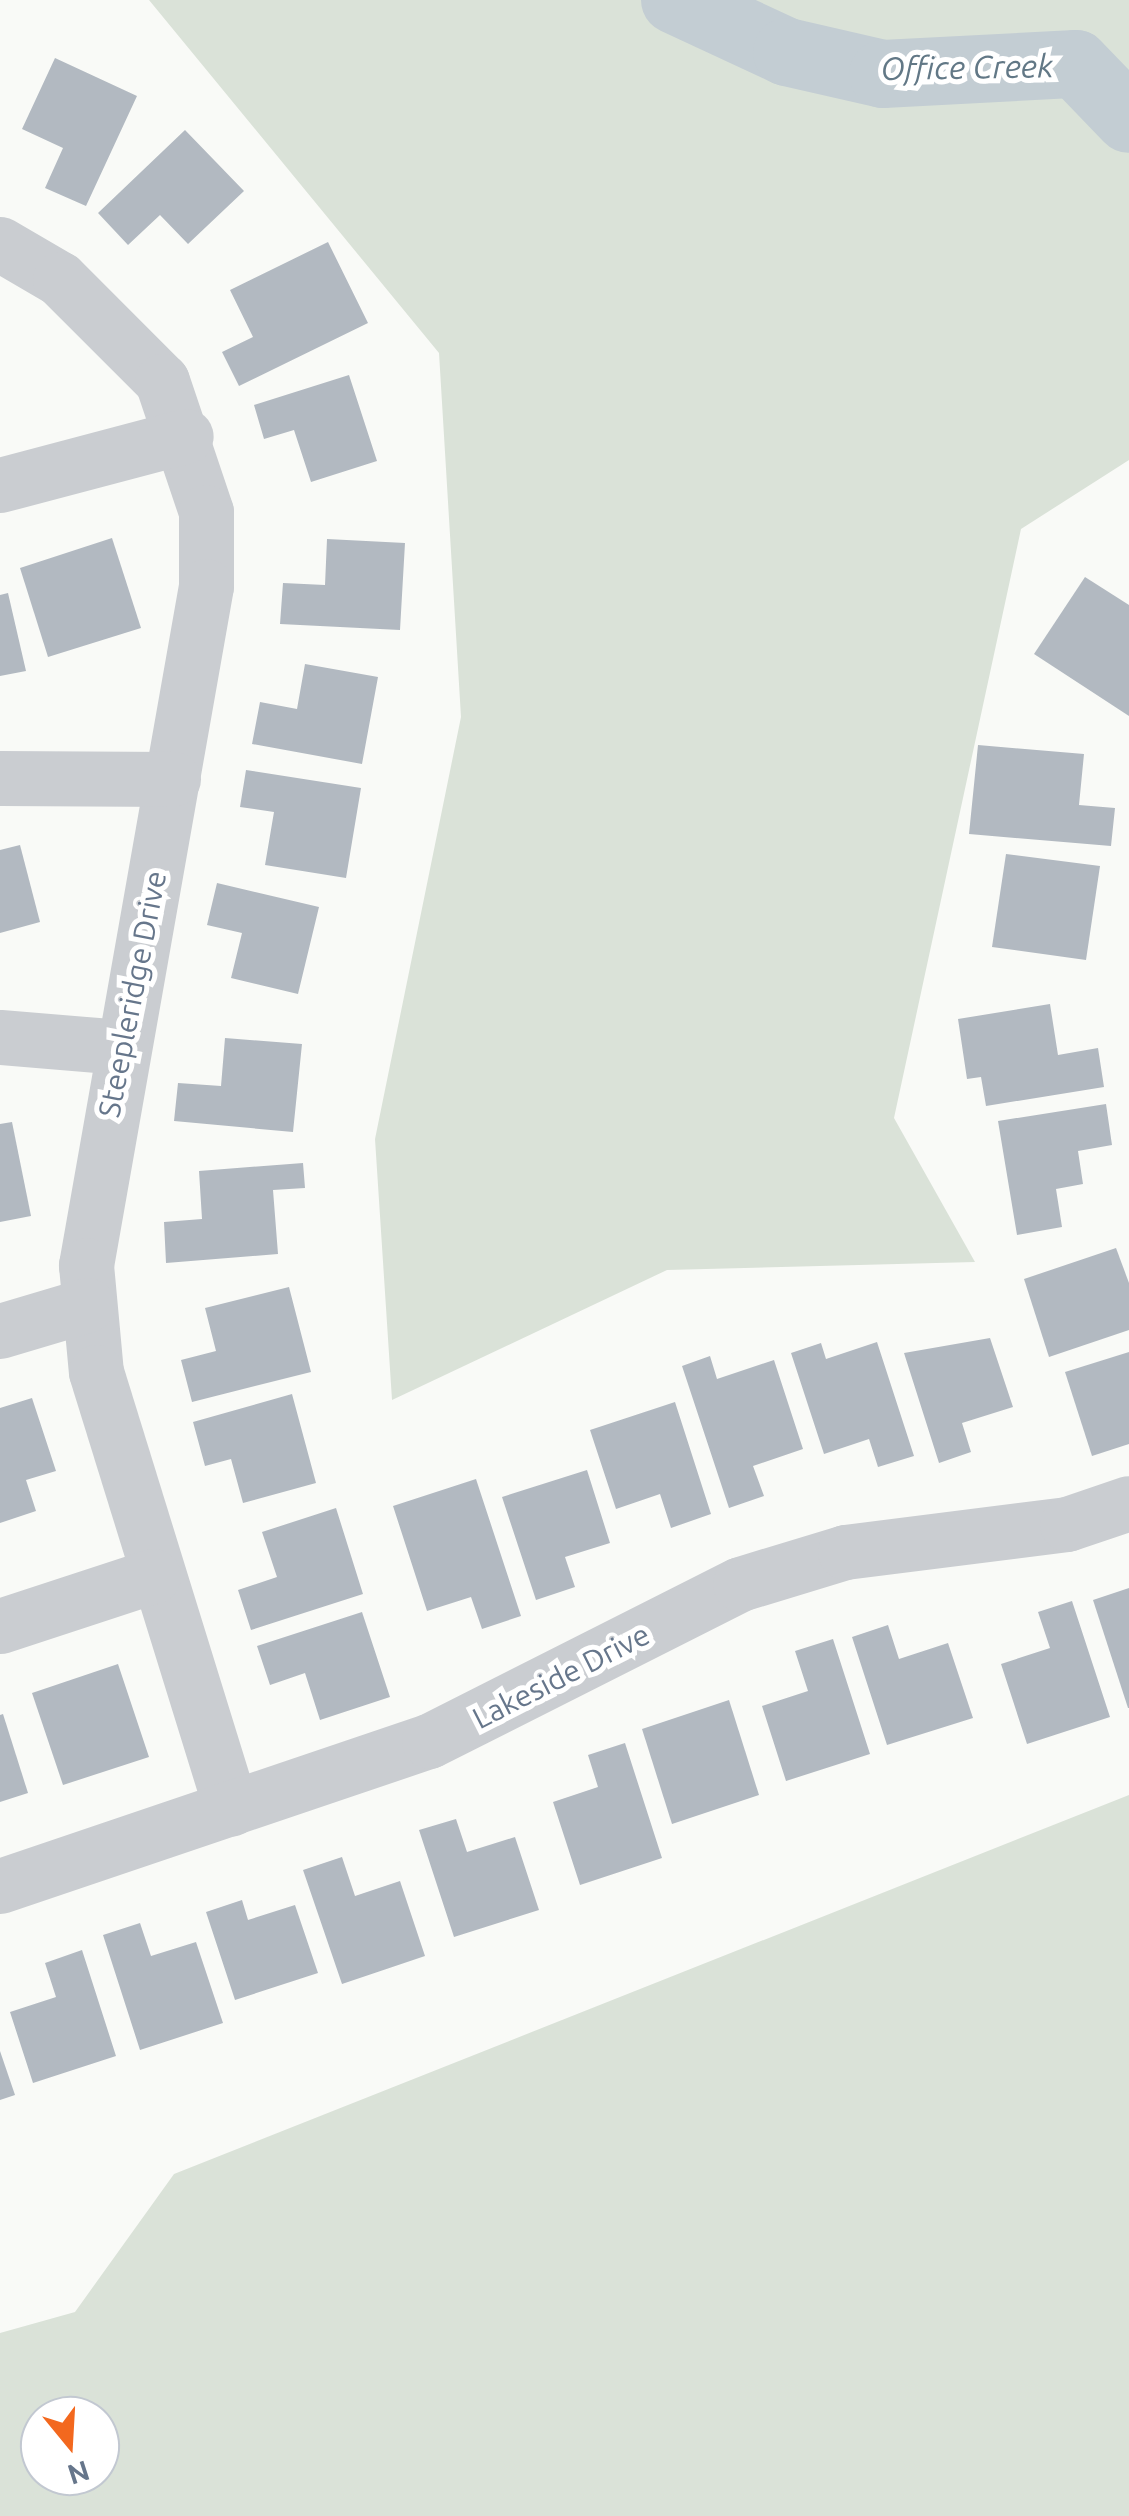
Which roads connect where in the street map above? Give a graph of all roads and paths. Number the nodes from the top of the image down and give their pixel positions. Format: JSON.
{"nodes":[{"id":1,"x":0,"y":244,"type":"edge"},
{"id":2,"x":186,"y":436,"type":"junction"},
{"id":3,"x":0,"y":485,"type":"edge"},
{"id":4,"x":0,"y":778,"type":"edge"},
{"id":5,"x":173,"y":779,"type":"junction"},
{"id":6,"x":0,"y":1037,"type":"edge"},
{"id":7,"x":122,"y":1047,"type":"junction"},
{"id":8,"x":87,"y":1305,"type":"junction"},
{"id":9,"x":0,"y":1331,"type":"edge"},
{"id":10,"x":1129,"y":1504,"type":"edge"},
{"id":11,"x":153,"y":1576,"type":"junction"},
{"id":12,"x":0,"y":1626,"type":"edge"},
{"id":13,"x":231,"y":1810,"type":"junction"},
{"id":14,"x":0,"y":1886,"type":"edge"}],
"edges":[{"from":1,"to":2,"type":"street","name":"Steepleridge Drive"},
{"from":2,"to":3,"type":"street"},
{"from":2,"to":5,"type":"street","name":"Steepleridge Drive"},
{"from":4,"to":5,"type":"street"},
{"from":5,"to":7,"type":"street","name":"Steepleridge Drive"},
{"from":6,"to":7,"type":"street"},
{"from":7,"to":8,"type":"street","name":"Steepleridge Drive"},
{"from":8,"to":9,"type":"street"},
{"from":8,"to":11,"type":"street","name":"Steepleridge Drive"},
{"from":10,"to":13,"type":"street","name":"Lakeside Drive"},
{"from":11,"to":12,"type":"street"},
{"from":11,"to":13,"type":"street","name":"Steepleridge Drive"},
{"from":13,"to":14,"type":"street","name":"Lakeside Drive"}]}
